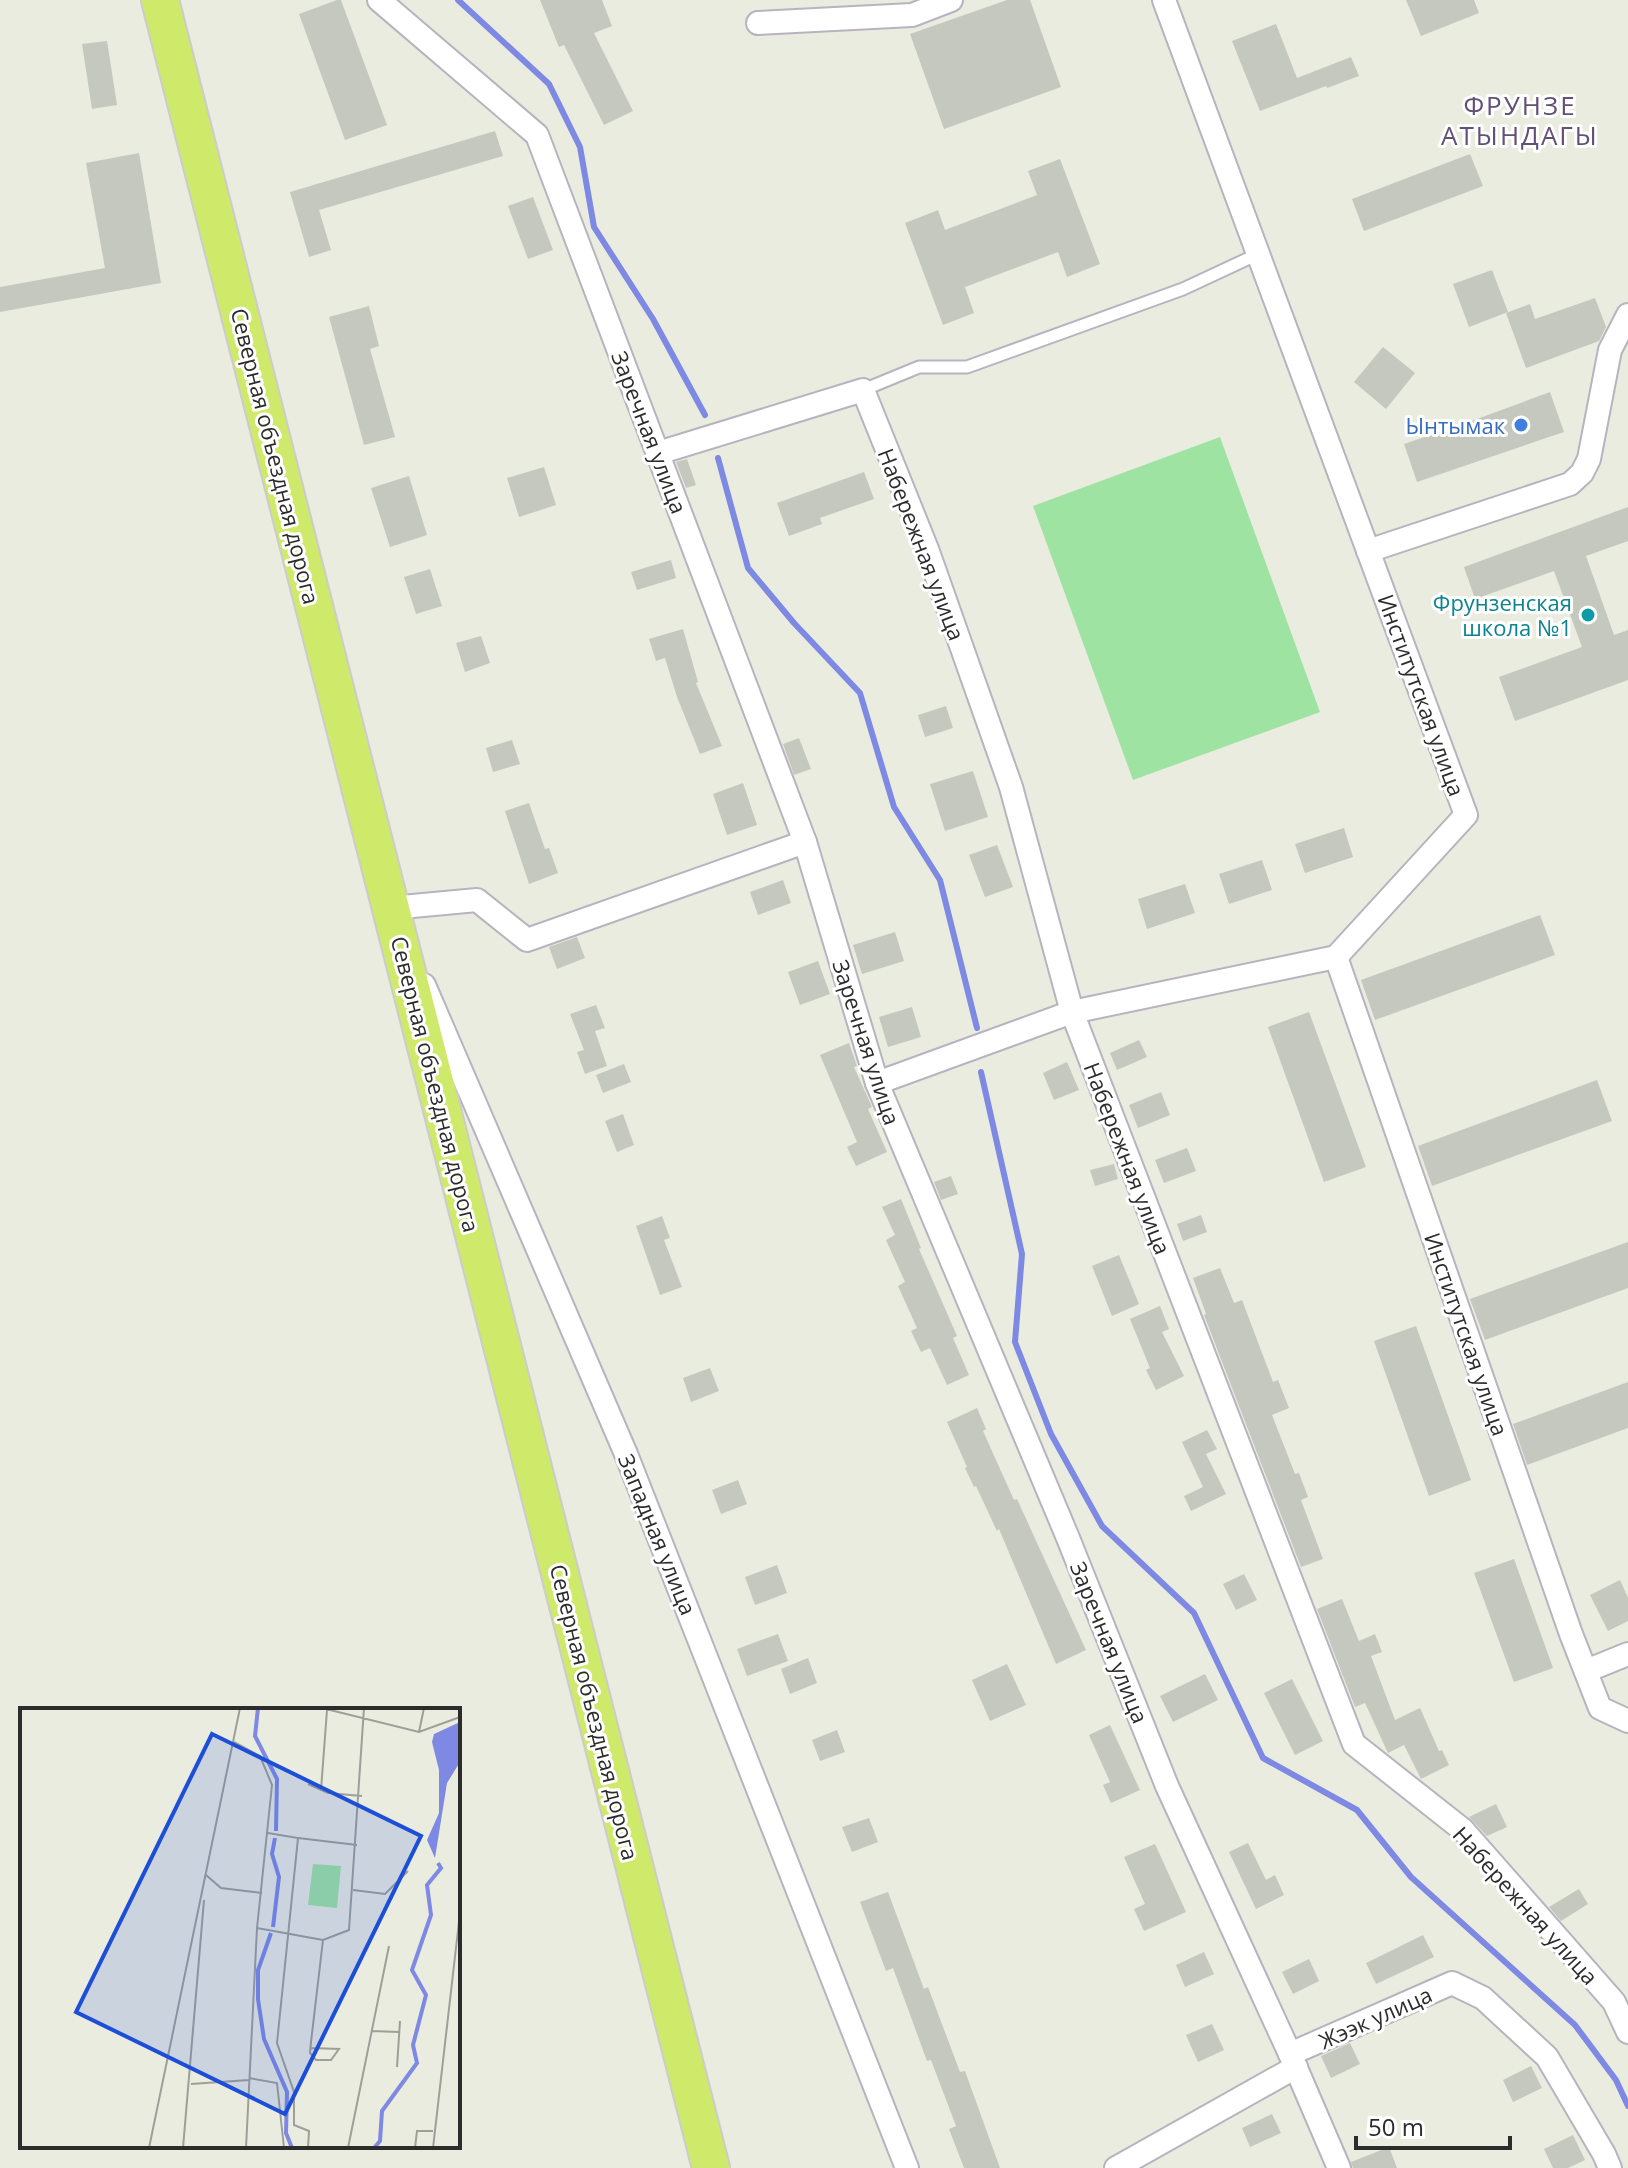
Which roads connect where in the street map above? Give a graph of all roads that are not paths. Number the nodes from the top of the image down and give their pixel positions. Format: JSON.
{"nodes":[{"id":1,"x":160,"y":0,"type":"edge"},
{"id":2,"x":379,"y":0,"type":"edge"},
{"id":3,"x":951,"y":0,"type":"edge"},
{"id":4,"x":1164,"y":0,"type":"edge"},
{"id":5,"x":855,"y":8,"type":"edge"},
{"id":6,"x":758,"y":23,"type":"dead end"},
{"id":7,"x":1258,"y":254,"type":"junction"},
{"id":8,"x":1628,"y":315,"type":"edge"},
{"id":9,"x":863,"y":390,"type":"junction"},
{"id":10,"x":658,"y":453,"type":"junction"},
{"id":11,"x":1368,"y":551,"type":"junction"},
{"id":12,"x":805,"y":842,"type":"junction"},
{"id":13,"x":391,"y":908,"type":"junction"},
{"id":14,"x":1336,"y":957,"type":"junction"},
{"id":15,"x":1072,"y":1012,"type":"junction"},
{"id":16,"x":877,"y":1083,"type":"junction"},
{"id":17,"x":1628,"y":1654,"type":"edge"},
{"id":18,"x":1586,"y":1671,"type":"junction"},
{"id":19,"x":1628,"y":1721,"type":"edge"},
{"id":20,"x":1628,"y":2032,"type":"edge"},
{"id":21,"x":1293,"y":2061,"type":"junction"},
{"id":22,"x":711,"y":2168,"type":"edge"},
{"id":23,"x":907,"y":2168,"type":"edge"},
{"id":24,"x":1116,"y":2168,"type":"edge"},
{"id":25,"x":1339,"y":2168,"type":"edge"},
{"id":26,"x":1610,"y":2168,"type":"edge"}],
"edges":[{"from":1,"to":13,"type":"highway","name":"Северная объездная дорога"},
{"from":2,"to":10,"type":"street","name":"Заречная улица"},
{"from":3,"to":5,"type":"street"},
{"from":4,"to":7,"type":"street","name":"Институтская улица"},
{"from":5,"to":6,"type":"street"},
{"from":7,"to":9,"type":"lane"},
{"from":7,"to":11,"type":"street","name":"Институтская улица"},
{"from":8,"to":11,"type":"street"},
{"from":9,"to":10,"type":"street"},
{"from":9,"to":15,"type":"street","name":"Набережная улица"},
{"from":10,"to":12,"type":"street","name":"Заречная улица"},
{"from":11,"to":14,"type":"street","name":"Институтская улица"},
{"from":12,"to":13,"type":"street"},
{"from":12,"to":16,"type":"street","name":"Заречная улица"},
{"from":13,"to":22,"type":"highway","name":"Северная объездная дорога"},
{"from":13,"to":23,"type":"street","name":"Западная улица"},
{"from":14,"to":15,"type":"street"},
{"from":14,"to":18,"type":"street","name":"Институтская улица"},
{"from":15,"to":16,"type":"street"},
{"from":15,"to":20,"type":"street","name":"Набережная улица"},
{"from":16,"to":21,"type":"street","name":"Заречная улица"},
{"from":17,"to":18,"type":"street"},
{"from":18,"to":19,"type":"street","name":"Институтская улица"},
{"from":21,"to":24,"type":"street","name":"Жээк улица"},
{"from":21,"to":25,"type":"street","name":"Заречная улица"},
{"from":21,"to":26,"type":"street","name":"Жээк улица"}]}
